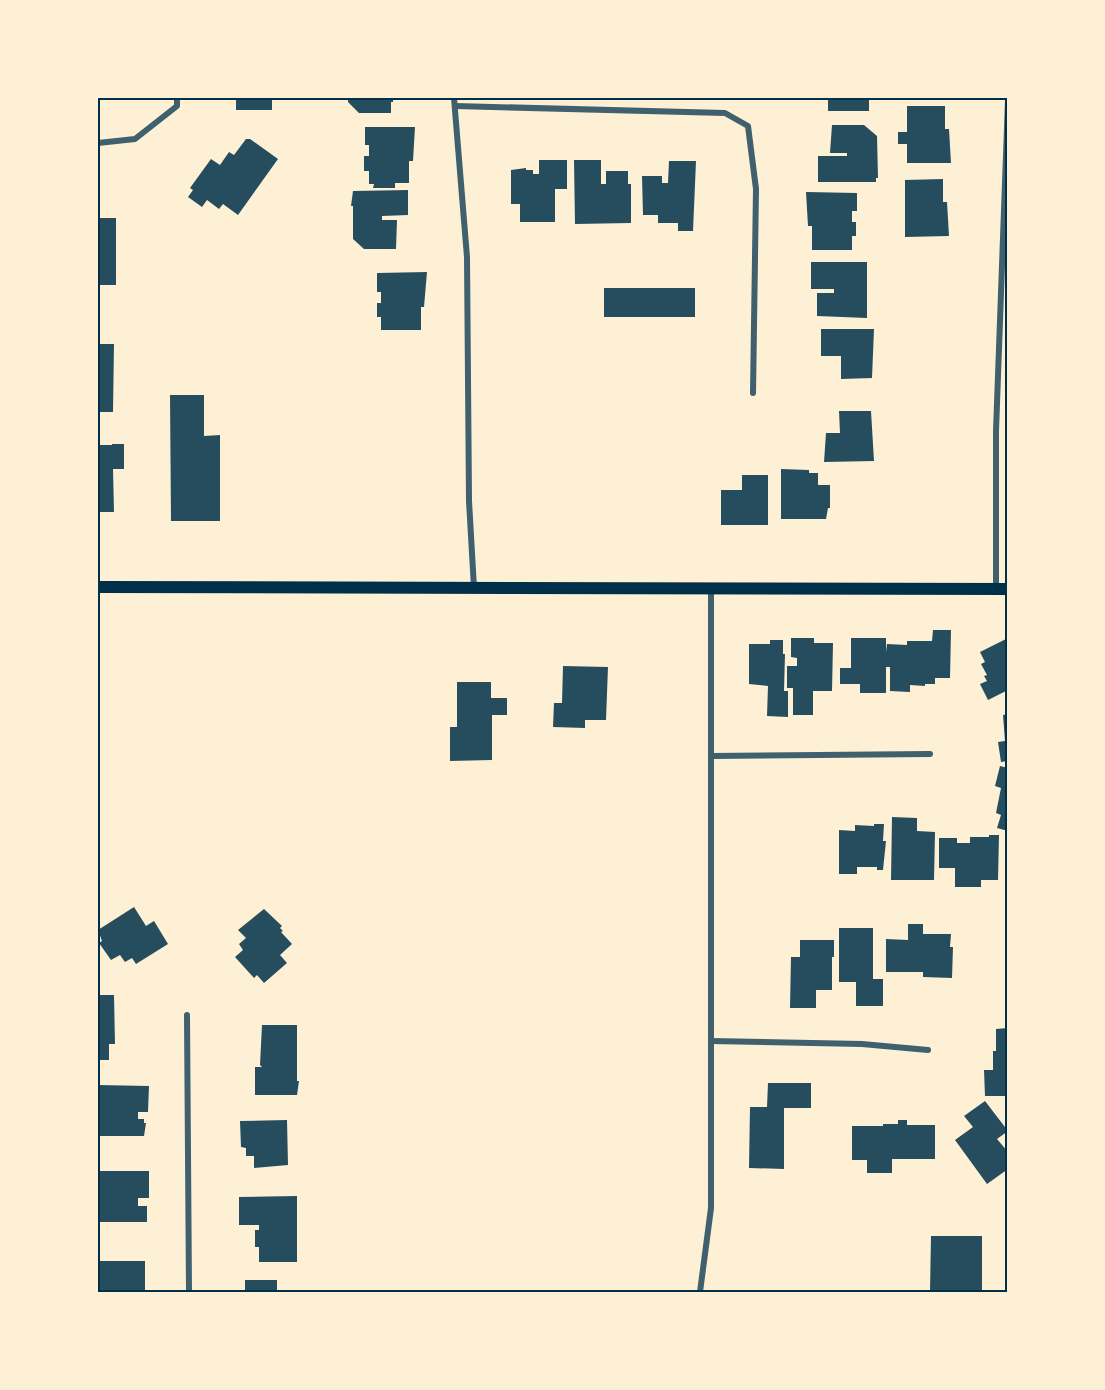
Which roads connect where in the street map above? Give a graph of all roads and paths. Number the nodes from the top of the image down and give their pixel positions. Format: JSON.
{"nodes":[{"id":1,"x":177,"y":98,"type":"edge"},
{"id":2,"x":454,"y":98,"type":"edge"},
{"id":3,"x":1008,"y":100,"type":"edge"},
{"id":4,"x":455,"y":106,"type":"junction"},
{"id":5,"x":98,"y":143,"type":"edge"},
{"id":6,"x":753,"y":393,"type":"dead end"},
{"id":7,"x":98,"y":587,"type":"edge"},
{"id":8,"x":474,"y":588,"type":"junction"},
{"id":9,"x":1002,"y":589,"type":"edge"},
{"id":10,"x":711,"y":590,"type":"junction"},
{"id":11,"x":930,"y":754,"type":"dead end"},
{"id":12,"x":711,"y":756,"type":"junction"},
{"id":13,"x":187,"y":1015,"type":"dead end"},
{"id":14,"x":711,"y":1041,"type":"junction"},
{"id":15,"x":928,"y":1050,"type":"dead end"},
{"id":16,"x":189,"y":1293,"type":"edge"},
{"id":17,"x":700,"y":1293,"type":"edge"}],
"edges":[{"from":1,"to":5,"type":"street"},
{"from":2,"to":4,"type":"street"},
{"from":3,"to":9,"type":"street"},
{"from":4,"to":6,"type":"street"},
{"from":4,"to":8,"type":"street"},
{"from":7,"to":8,"type":"main road"},
{"from":8,"to":10,"type":"main road"},
{"from":9,"to":10,"type":"main road"},
{"from":10,"to":12,"type":"street"},
{"from":11,"to":12,"type":"street"},
{"from":12,"to":14,"type":"street"},
{"from":13,"to":16,"type":"street"},
{"from":14,"to":15,"type":"street"},
{"from":14,"to":17,"type":"street"}]}
